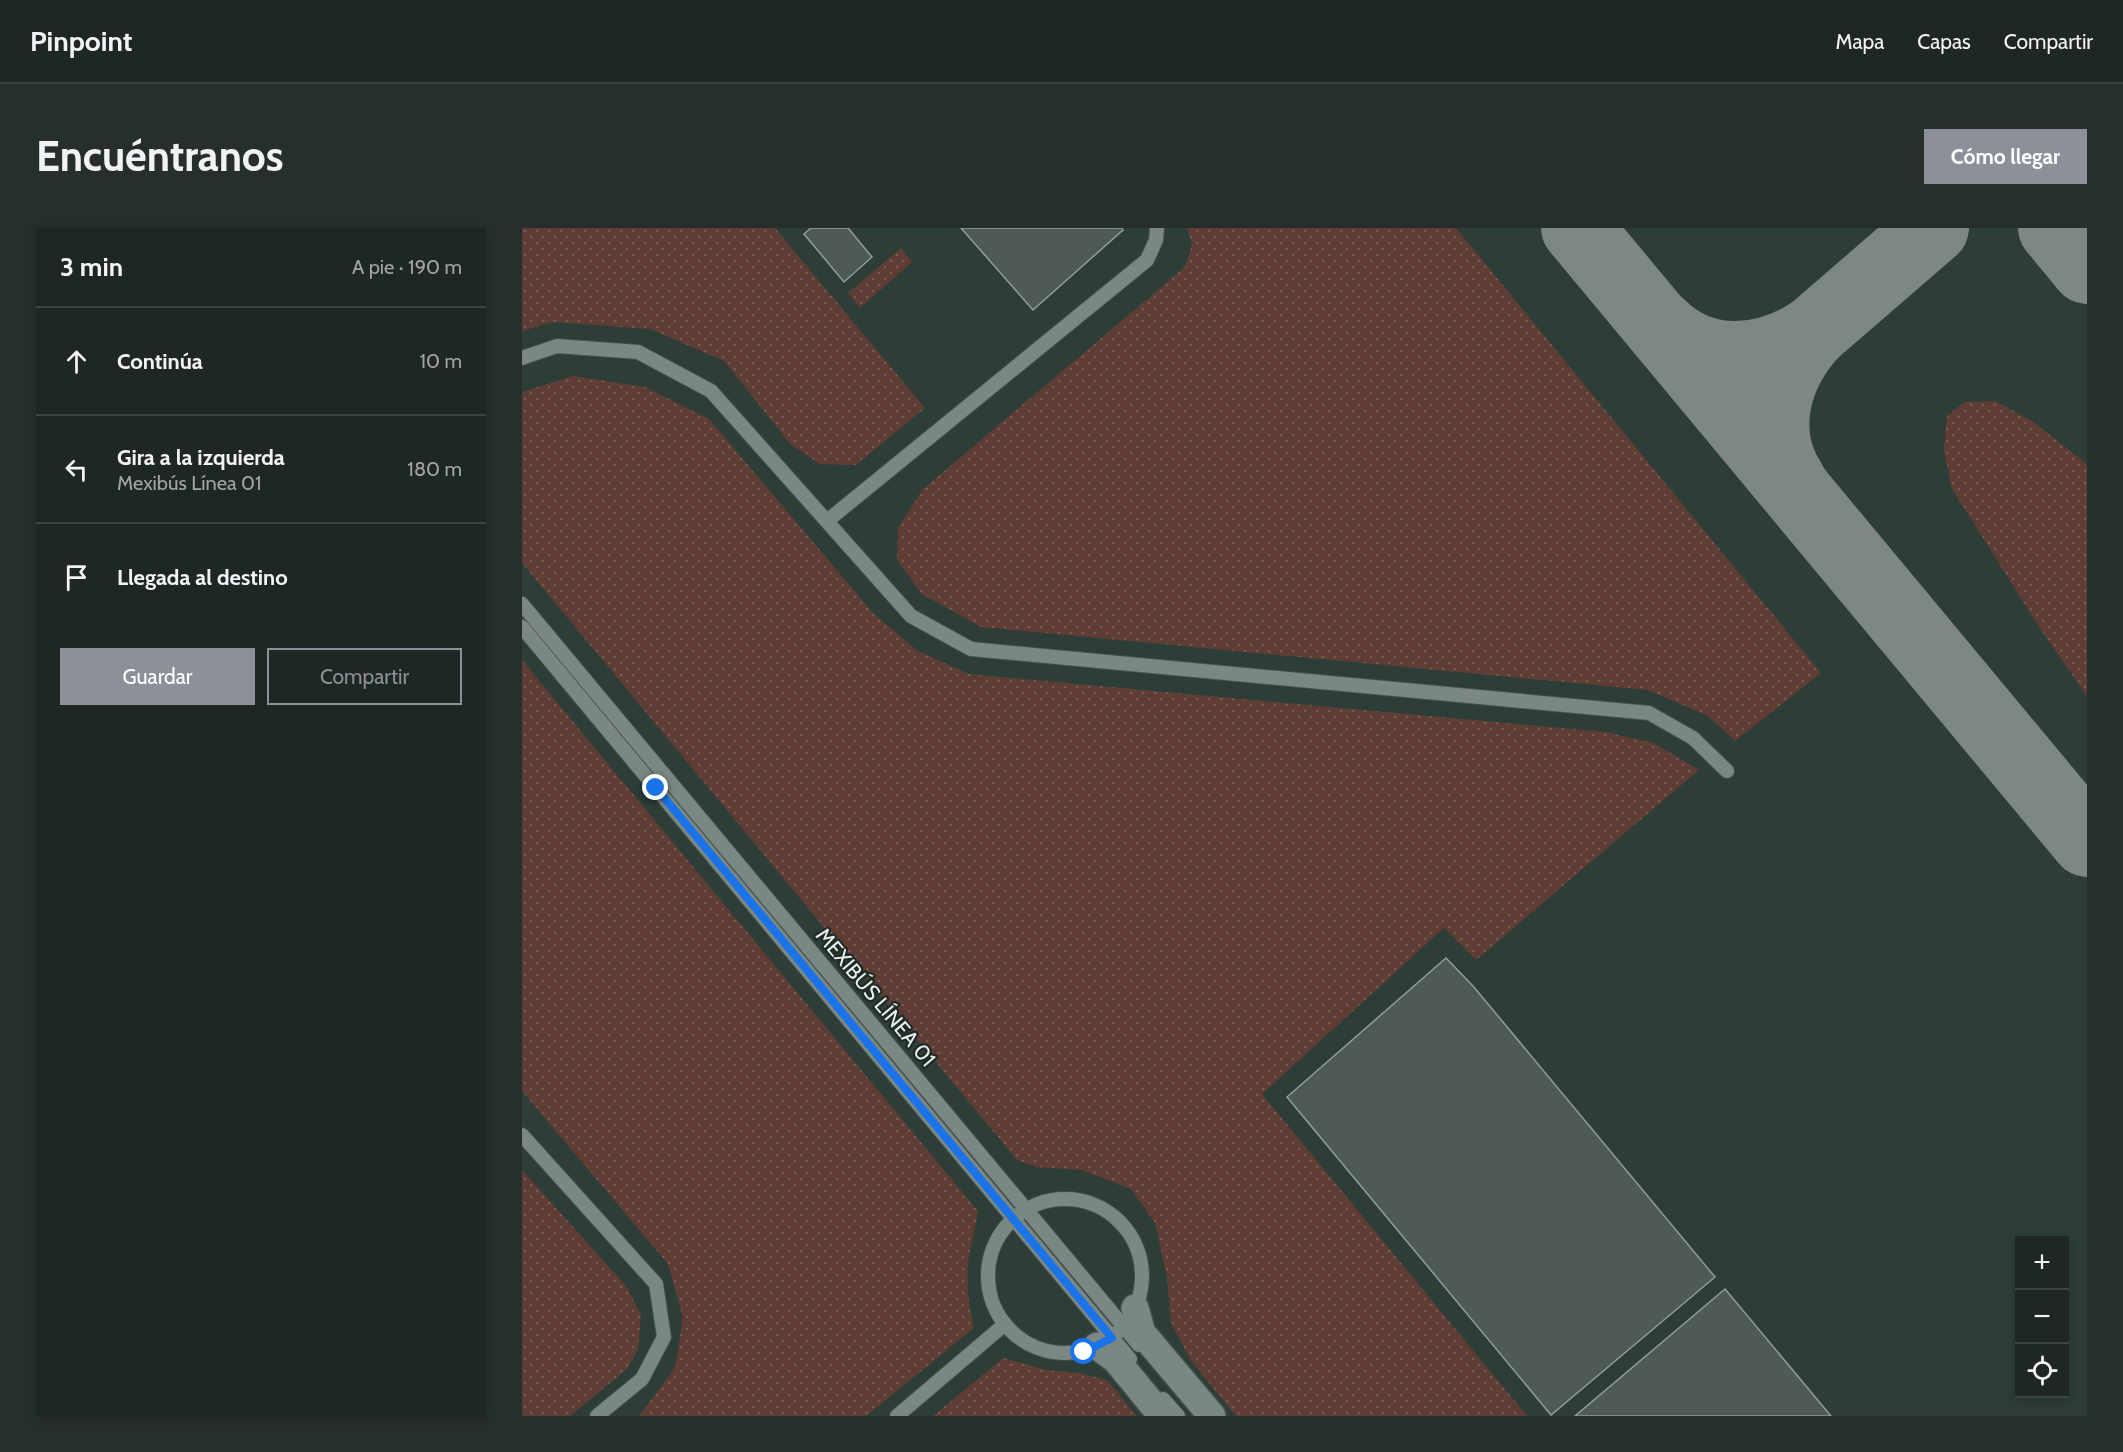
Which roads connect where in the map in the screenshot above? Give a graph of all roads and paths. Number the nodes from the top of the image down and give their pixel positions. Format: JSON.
{"nodes":[{"id":1,"x":1157,"y":228,"type":"edge"},
{"id":2,"x":522,"y":358,"type":"edge"},
{"id":3,"x":827,"y":521,"type":"junction"},
{"id":4,"x":522,"y":604,"type":"edge"},
{"id":5,"x":522,"y":627,"type":"edge"},
{"id":6,"x":1726,"y":771,"type":"dead end"},
{"id":7,"x":522,"y":1136,"type":"edge"},
{"id":8,"x":1025,"y":1209,"type":"junction"},
{"id":9,"x":1013,"y":1218,"type":"junction"},
{"id":10,"x":1129,"y":1317,"type":"junction"},
{"id":11,"x":1005,"y":1324,"type":"junction"},
{"id":12,"x":1105,"y":1342,"type":"junction"},
{"id":13,"x":597,"y":1416,"type":"edge"},
{"id":14,"x":897,"y":1416,"type":"edge"},
{"id":15,"x":1162,"y":1416,"type":"edge"},
{"id":16,"x":1178,"y":1416,"type":"edge"},
{"id":17,"x":1198,"y":1416,"type":"edge"},
{"id":18,"x":1212,"y":1416,"type":"edge"}],
"edges":[{"from":1,"to":3,"type":"lane"},
{"from":2,"to":3,"type":"lane"},
{"from":3,"to":6,"type":"lane"},
{"from":4,"to":8,"type":"lane","name":"MEXIBÚS LÍNEA 01"},
{"from":5,"to":9,"type":"lane","name":"MEXIBÚS LÍNEA 01"},
{"from":7,"to":13,"type":"lane"},
{"from":8,"to":9,"type":"lane"},
{"from":8,"to":10,"type":"lane","name":"MEXIBÚS LÍNEA 01"},
{"from":8,"to":10,"type":"lane"},
{"from":9,"to":11,"type":"lane"},
{"from":9,"to":12,"type":"lane","name":"MEXIBÚS LÍNEA 01"},
{"from":10,"to":12,"type":"lane"},
{"from":10,"to":17,"type":"lane","name":"MEXIBÚS LÍNEA 01"},
{"from":10,"to":18,"type":"street"},
{"from":11,"to":12,"type":"lane"},
{"from":11,"to":14,"type":"lane"},
{"from":12,"to":15,"type":"street"},
{"from":12,"to":16,"type":"lane","name":"MEXIBÚS LÍNEA 01"}]}
